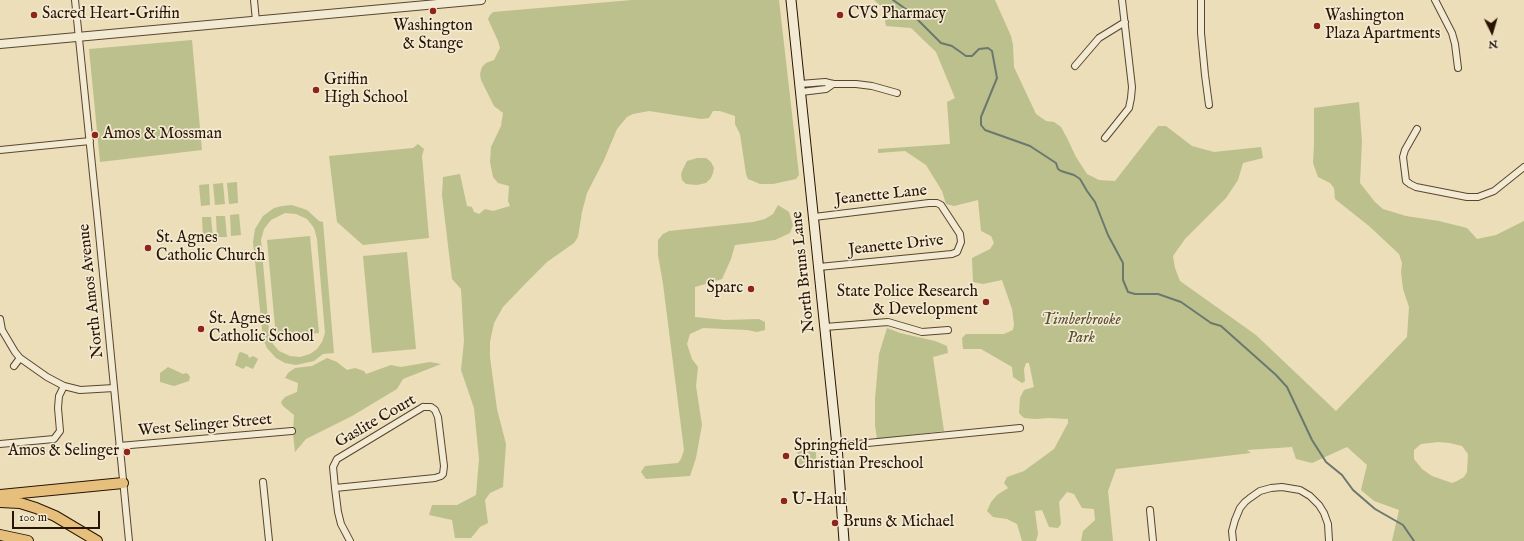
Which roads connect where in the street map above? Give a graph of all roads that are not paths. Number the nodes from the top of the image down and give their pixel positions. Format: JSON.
{"nodes":[{"id":1,"x":75,"y":0,"type":"edge"},
{"id":2,"x":254,"y":0,"type":"edge"},
{"id":3,"x":480,"y":0,"type":"edge"},
{"id":4,"x":791,"y":0,"type":"edge"},
{"id":5,"x":1122,"y":0,"type":"edge"},
{"id":6,"x":1201,"y":0,"type":"edge"},
{"id":7,"x":1435,"y":0,"type":"edge"},
{"id":8,"x":431,"y":3,"type":"edge"},
{"id":9,"x":256,"y":21,"type":"junction"},
{"id":10,"x":1125,"y":22,"type":"junction"},
{"id":11,"x":79,"y":38,"type":"junction"},
{"id":12,"x":0,"y":44,"type":"edge"},
{"id":13,"x":1075,"y":66,"type":"dead end"},
{"id":14,"x":1458,"y":68,"type":"dead end"},
{"id":15,"x":800,"y":88,"type":"junction"},
{"id":16,"x":897,"y":92,"type":"dead end"},
{"id":17,"x":1209,"y":105,"type":"dead end"},
{"id":18,"x":1417,"y":128,"type":"dead end"},
{"id":19,"x":1105,"y":138,"type":"dead end"},
{"id":20,"x":90,"y":141,"type":"junction"},
{"id":21,"x":0,"y":150,"type":"edge"},
{"id":22,"x":1524,"y":167,"type":"edge"},
{"id":23,"x":814,"y":216,"type":"junction"},
{"id":24,"x":960,"y":234,"type":"joint"},
{"id":25,"x":819,"y":267,"type":"junction"},
{"id":26,"x":0,"y":319,"type":"edge"},
{"id":27,"x":825,"y":327,"type":"junction"},
{"id":28,"x":1,"y":330,"type":"edge"},
{"id":29,"x":948,"y":330,"type":"dead end"},
{"id":30,"x":20,"y":358,"type":"junction"},
{"id":31,"x":14,"y":366,"type":"dead end"},
{"id":32,"x":64,"y":386,"type":"junction"},
{"id":33,"x":114,"y":388,"type":"junction"},
{"id":34,"x":1020,"y":428,"type":"dead end"},
{"id":35,"x":292,"y":431,"type":"dead end"},
{"id":36,"x":0,"y":444,"type":"edge"},
{"id":37,"x":119,"y":446,"type":"junction"},
{"id":38,"x":837,"y":446,"type":"junction"},
{"id":39,"x":123,"y":482,"type":"junction"},
{"id":40,"x":263,"y":482,"type":"dead end"},
{"id":41,"x":336,"y":488,"type":"junction"},
{"id":42,"x":0,"y":494,"type":"edge"},
{"id":43,"x":0,"y":502,"type":"edge"},
{"id":44,"x":1150,"y":510,"type":"dead end"},
{"id":45,"x":0,"y":535,"type":"edge"},
{"id":46,"x":28,"y":541,"type":"edge"},
{"id":47,"x":97,"y":541,"type":"edge"},
{"id":48,"x":129,"y":541,"type":"edge"},
{"id":49,"x":269,"y":541,"type":"edge"},
{"id":50,"x":350,"y":541,"type":"edge"},
{"id":51,"x":844,"y":541,"type":"edge"},
{"id":52,"x":1153,"y":541,"type":"edge"},
{"id":53,"x":1233,"y":541,"type":"edge"},
{"id":54,"x":1329,"y":541,"type":"edge"}],
"edges":[{"from":1,"to":11,"type":"street","name":"North Amos Avenue"},
{"from":2,"to":9,"type":"street"},
{"from":3,"to":8,"type":"street"},
{"from":4,"to":15,"type":"main road","name":"North Bruns Lane"},
{"from":5,"to":10,"type":"street"},
{"from":6,"to":17,"type":"street"},
{"from":7,"to":14,"type":"street"},
{"from":8,"to":9,"type":"street"},
{"from":9,"to":11,"type":"street"},
{"from":10,"to":13,"type":"street"},
{"from":10,"to":19,"type":"street"},
{"from":11,"to":12,"type":"street"},
{"from":11,"to":20,"type":"street","name":"North Amos Avenue"},
{"from":15,"to":16,"type":"street"},
{"from":15,"to":23,"type":"main road","name":"North Bruns Lane"},
{"from":18,"to":22,"type":"street"},
{"from":20,"to":21,"type":"street"},
{"from":20,"to":33,"type":"street","name":"North Amos Avenue"},
{"from":23,"to":24,"type":"street","name":"Jeanette Lane"},
{"from":23,"to":25,"type":"main road","name":"North Bruns Lane"},
{"from":24,"to":25,"type":"street","name":"Jeanette Drive"},
{"from":25,"to":27,"type":"main road","name":"North Bruns Lane"},
{"from":26,"to":28,"type":"street"},
{"from":27,"to":29,"type":"street"},
{"from":27,"to":38,"type":"main road","name":"North Bruns Lane"},
{"from":28,"to":30,"type":"street"},
{"from":30,"to":31,"type":"street"},
{"from":30,"to":32,"type":"street"},
{"from":32,"to":33,"type":"street"},
{"from":32,"to":36,"type":"street"},
{"from":33,"to":37,"type":"street","name":"North Amos Avenue"},
{"from":34,"to":38,"type":"street"},
{"from":35,"to":37,"type":"street","name":"West Selinger Street"},
{"from":37,"to":39,"type":"street","name":"North Amos Avenue"},
{"from":38,"to":51,"type":"main road","name":"North Bruns Lane"},
{"from":39,"to":42,"type":"main road"},
{"from":39,"to":48,"type":"street","name":"North Amos Avenue"},
{"from":40,"to":49,"type":"street"},
{"from":41,"to":41,"type":"street","name":"Gaslite Court"},
{"from":41,"to":50,"type":"street"},
{"from":43,"to":47,"type":"main road"},
{"from":44,"to":52,"type":"street"},
{"from":45,"to":46,"type":"main road"},
{"from":53,"to":54,"type":"street"}]}
